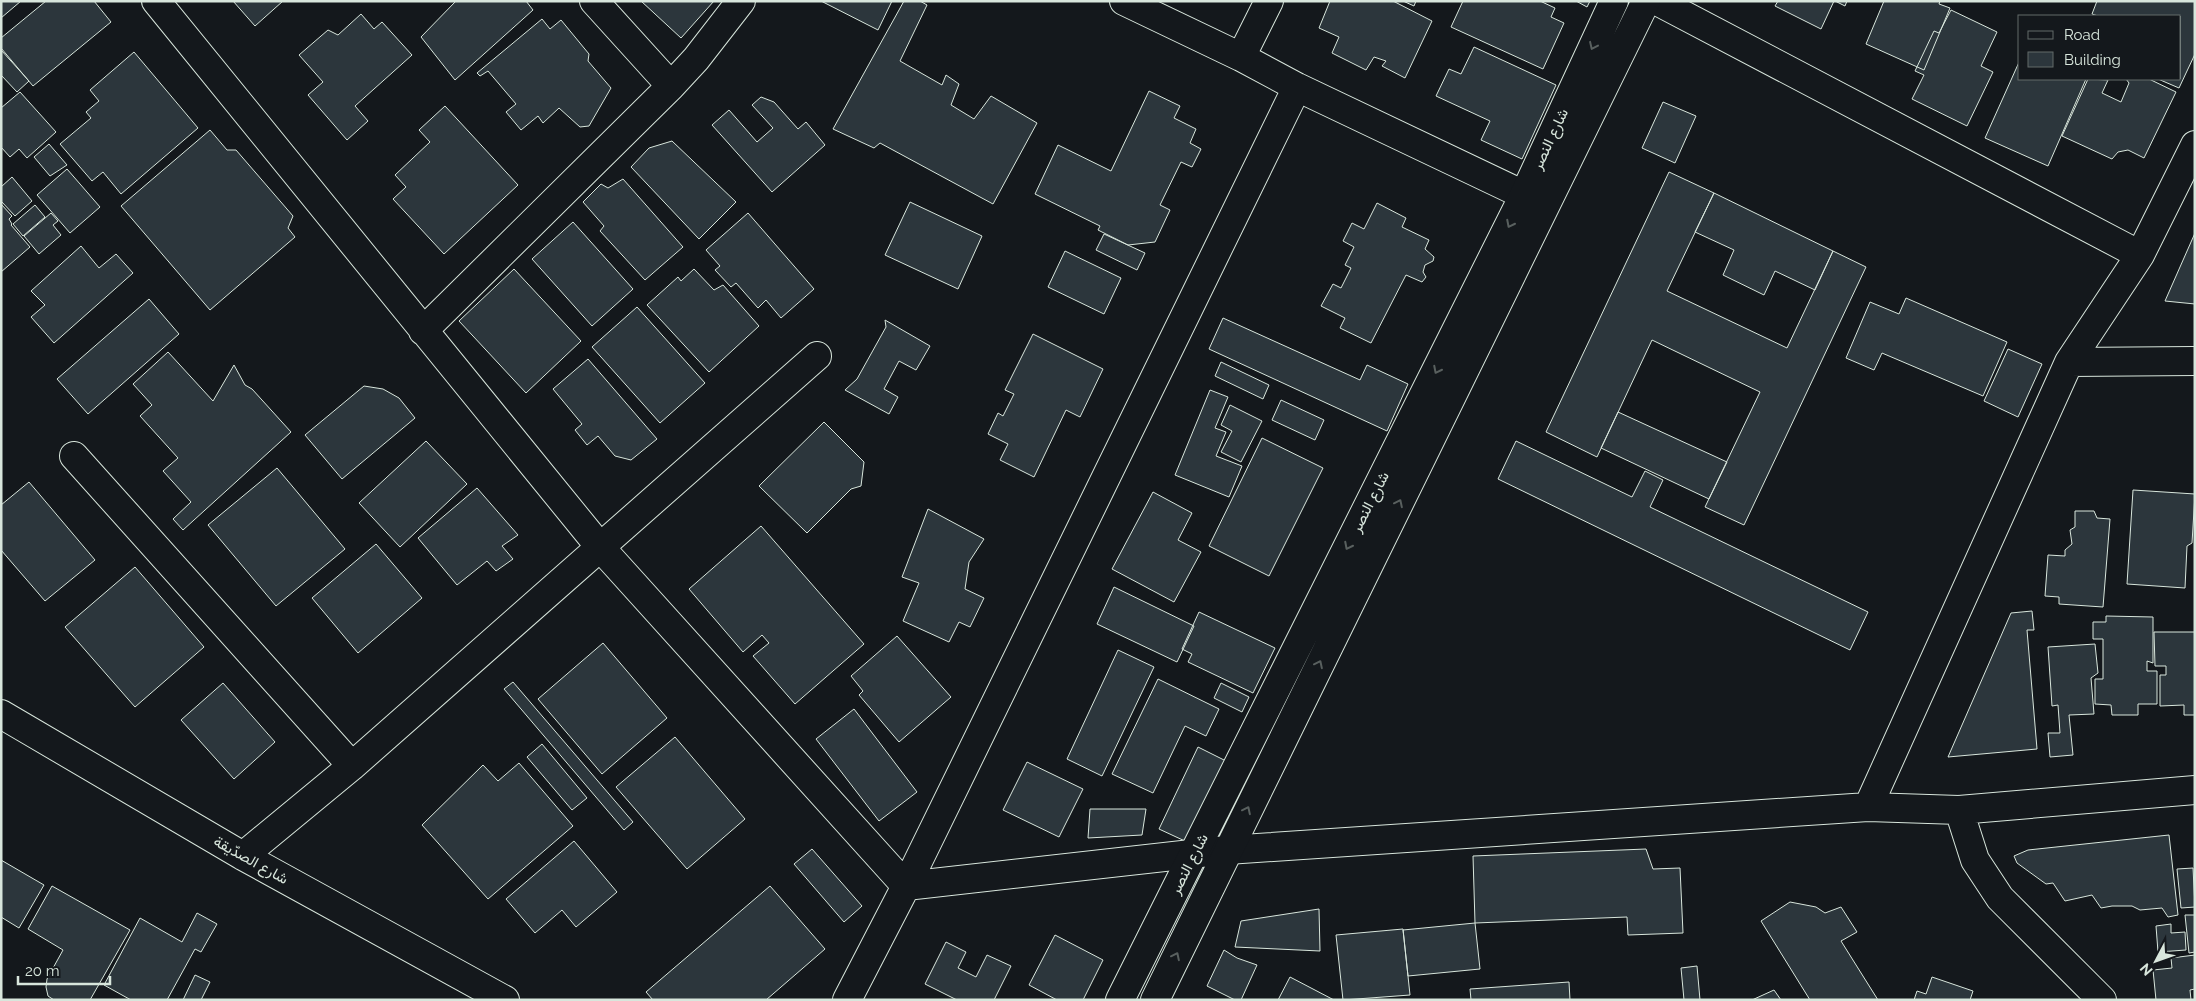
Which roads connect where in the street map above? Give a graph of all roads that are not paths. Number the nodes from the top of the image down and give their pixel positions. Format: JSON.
{"nodes":[{"id":1,"x":156,"y":1,"type":"edge"},
{"id":2,"x":594,"y":1,"type":"edge"},
{"id":3,"x":741,"y":1,"type":"edge"},
{"id":4,"x":1124,"y":1,"type":"edge"},
{"id":5,"x":1269,"y":1,"type":"edge"},
{"id":6,"x":1614,"y":1,"type":"edge"},
{"id":7,"x":1646,"y":1,"type":"edge"},
{"id":8,"x":1657,"y":1,"type":"edge"},
{"id":9,"x":1241,"y":57,"type":"junction"},
{"id":10,"x":671,"y":86,"type":"junction"},
{"id":11,"x":1297,"y":87,"type":"junction"},
{"id":12,"x":2195,"y":145,"type":"edge"},
{"id":13,"x":1524,"y":196,"type":"junction"},
{"id":14,"x":2140,"y":255,"type":"junction"},
{"id":15,"x":423,"y":331,"type":"junction"},
{"id":16,"x":816,"y":356,"type":"dead end"},
{"id":17,"x":2195,"y":361,"type":"edge"},
{"id":18,"x":2069,"y":362,"type":"junction"},
{"id":19,"x":74,"y":456,"type":"dead end"},
{"id":20,"x":600,"y":547,"type":"junction"},
{"id":21,"x":1,"y":714,"type":"edge"},
{"id":22,"x":352,"y":766,"type":"junction"},
{"id":23,"x":2195,"y":790,"type":"edge"},
{"id":24,"x":1868,"y":807,"type":"junction"},
{"id":25,"x":1959,"y":810,"type":"junction"},
{"id":26,"x":1227,"y":850,"type":"junction"},
{"id":27,"x":1193,"y":854,"type":"junction"},
{"id":28,"x":243,"y":856,"type":"junction"},
{"id":29,"x":906,"y":886,"type":"junction"},
{"id":30,"x":505,"y":1000,"type":"edge"},
{"id":31,"x":847,"y":1000,"type":"edge"},
{"id":32,"x":1120,"y":1000,"type":"edge"},
{"id":33,"x":1155,"y":1000,"type":"edge"},
{"id":34,"x":2102,"y":1000,"type":"edge"}],
"edges":[{"from":1,"to":15,"type":"street"},
{"from":2,"to":10,"type":"street"},
{"from":3,"to":10,"type":"street"},
{"from":4,"to":9,"type":"street"},
{"from":5,"to":9,"type":"street"},
{"from":6,"to":13,"type":"street","name":"شارع النصر","one_way":true},
{"from":26,"to":7,"type":"street","name":"شارع النصر","one_way":true},
{"from":8,"to":14,"type":"street"},
{"from":9,"to":11,"type":"street"},
{"from":10,"to":15,"type":"street"},
{"from":11,"to":13,"type":"street"},
{"from":11,"to":29,"type":"street"},
{"from":12,"to":14,"type":"street"},
{"from":13,"to":27,"type":"street","name":"شارع النصر","one_way":true},
{"from":14,"to":18,"type":"street"},
{"from":15,"to":20,"type":"street"},
{"from":16,"to":20,"type":"street"},
{"from":17,"to":18,"type":"street"},
{"from":18,"to":24,"type":"street"},
{"from":19,"to":22,"type":"street"},
{"from":20,"to":22,"type":"street"},
{"from":20,"to":29,"type":"street"},
{"from":21,"to":28,"type":"street","name":"شارع الصدّيقة"},
{"from":22,"to":28,"type":"street"},
{"from":23,"to":25,"type":"street"},
{"from":24,"to":25,"type":"street"},
{"from":24,"to":26,"type":"street"},
{"from":25,"to":34,"type":"street"},
{"from":26,"to":27,"type":"street"},
{"from":33,"to":26,"type":"street","name":"شارع النصر","one_way":true},
{"from":27,"to":29,"type":"street"},
{"from":27,"to":32,"type":"street","name":"شارع النصر"},
{"from":28,"to":30,"type":"street","name":"شارع الصدّيقة"},
{"from":29,"to":31,"type":"street"}]}
